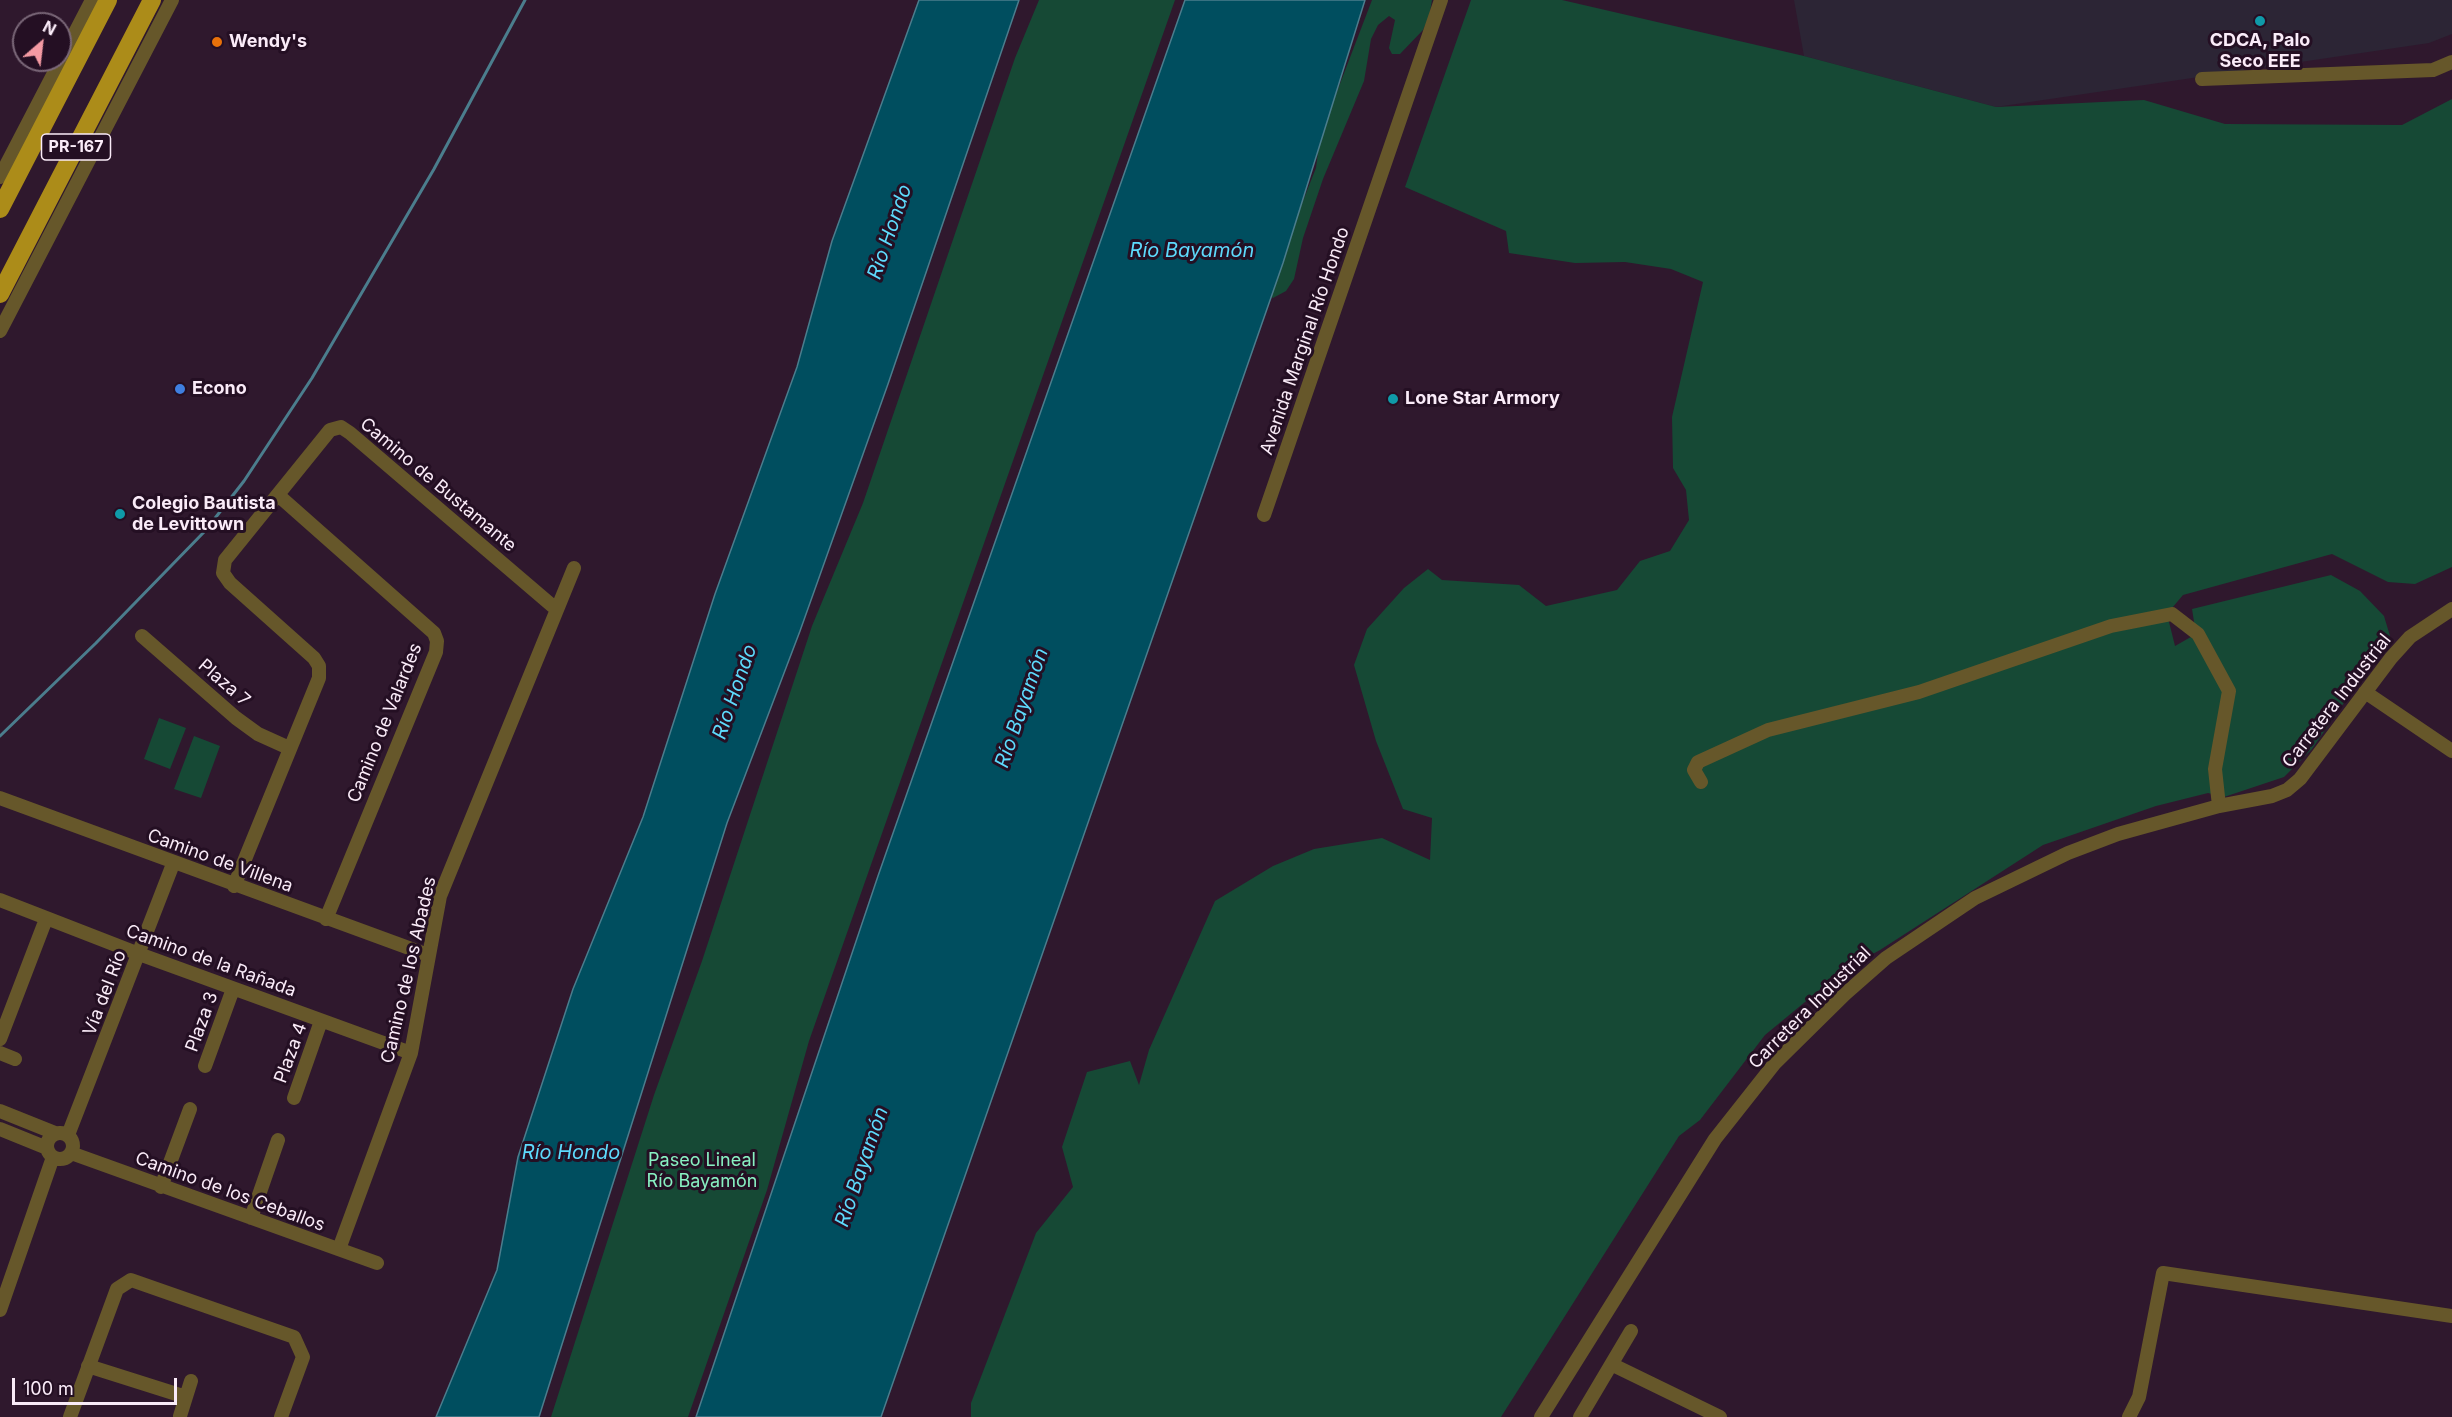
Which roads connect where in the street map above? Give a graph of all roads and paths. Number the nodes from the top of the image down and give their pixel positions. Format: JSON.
{"nodes":[{"id":1,"x":92,"y":0,"type":"edge"},
{"id":2,"x":108,"y":0,"type":"edge"},
{"id":3,"x":152,"y":0,"type":"edge"},
{"id":4,"x":171,"y":0,"type":"edge"},
{"id":5,"x":1441,"y":0,"type":"edge"},
{"id":6,"x":2452,"y":62,"type":"edge"},
{"id":7,"x":2202,"y":79,"type":"dead end"},
{"id":8,"x":0,"y":177,"type":"edge"},
{"id":9,"x":0,"y":209,"type":"edge"},
{"id":10,"x":0,"y":294,"type":"edge"},
{"id":11,"x":0,"y":331,"type":"edge"},
{"id":12,"x":278,"y":495,"type":"junction"},
{"id":13,"x":1264,"y":515,"type":"dead end"},
{"id":14,"x":574,"y":568,"type":"dead end"},
{"id":15,"x":556,"y":609,"type":"junction"},
{"id":16,"x":2452,"y":609,"type":"edge"},
{"id":17,"x":142,"y":636,"type":"dead end"},
{"id":18,"x":2366,"y":692,"type":"junction"},
{"id":19,"x":289,"y":748,"type":"junction"},
{"id":20,"x":2452,"y":751,"type":"edge"},
{"id":21,"x":1701,"y":782,"type":"dead end"},
{"id":22,"x":0,"y":798,"type":"edge"},
{"id":23,"x":2219,"y":806,"type":"junction"},
{"id":24,"x":173,"y":864,"type":"junction"},
{"id":25,"x":234,"y":886,"type":"junction"},
{"id":26,"x":0,"y":900,"type":"edge"},
{"id":27,"x":46,"y":919,"type":"junction"},
{"id":28,"x":326,"y":919,"type":"junction"},
{"id":29,"x":139,"y":954,"type":"junction"},
{"id":30,"x":428,"y":955,"type":"junction"},
{"id":31,"x":232,"y":989,"type":"junction"},
{"id":32,"x":321,"y":1021,"type":"junction"},
{"id":33,"x":0,"y":1039,"type":"edge"},
{"id":34,"x":0,"y":1053,"type":"edge"},
{"id":35,"x":411,"y":1053,"type":"junction"},
{"id":36,"x":15,"y":1059,"type":"dead end"},
{"id":37,"x":205,"y":1066,"type":"dead end"},
{"id":38,"x":294,"y":1098,"type":"dead end"},
{"id":39,"x":190,"y":1109,"type":"dead end"},
{"id":40,"x":0,"y":1111,"type":"edge"},
{"id":41,"x":0,"y":1129,"type":"edge"},
{"id":42,"x":62,"y":1134,"type":"junction"},
{"id":43,"x":278,"y":1140,"type":"dead end"},
{"id":44,"x":50,"y":1153,"type":"junction"},
{"id":45,"x":71,"y":1153,"type":"junction"},
{"id":46,"x":161,"y":1187,"type":"junction"},
{"id":47,"x":250,"y":1218,"type":"junction"},
{"id":48,"x":339,"y":1249,"type":"junction"},
{"id":49,"x":377,"y":1263,"type":"dead end"},
{"id":50,"x":0,"y":1310,"type":"edge"},
{"id":51,"x":2452,"y":1316,"type":"edge"},
{"id":52,"x":1631,"y":1331,"type":"dead end"},
{"id":53,"x":1613,"y":1365,"type":"junction"},
{"id":54,"x":88,"y":1366,"type":"junction"},
{"id":55,"x":190,"y":1381,"type":"dead end"},
{"id":56,"x":186,"y":1397,"type":"junction"},
{"id":57,"x":180,"y":1416,"type":"edge"},
{"id":58,"x":70,"y":1417,"type":"edge"},
{"id":59,"x":281,"y":1417,"type":"edge"},
{"id":60,"x":1541,"y":1417,"type":"edge"},
{"id":61,"x":1580,"y":1417,"type":"edge"},
{"id":62,"x":1720,"y":1417,"type":"edge"},
{"id":63,"x":2129,"y":1417,"type":"edge"}],
"edges":[{"from":1,"to":8,"type":"street"},
{"from":2,"to":9,"type":"main road","number":"PR-167"},
{"from":3,"to":10,"type":"main road","number":"PR-167"},
{"from":4,"to":11,"type":"street"},
{"from":5,"to":13,"type":"street","name":"Avenida Marginal Río Hondo"},
{"from":6,"to":7,"type":"street"},
{"from":12,"to":15,"type":"street","name":"Camino de Bustamante"},
{"from":12,"to":19,"type":"street","name":"Camino de Bustamante"},
{"from":12,"to":28,"type":"street","name":"Camino de Valardes"},
{"from":14,"to":15,"type":"street","name":"Camino de los Abades"},
{"from":15,"to":30,"type":"street","name":"Camino de los Abades"},
{"from":16,"to":18,"type":"street","name":"Carretera Industrial"},
{"from":17,"to":19,"type":"street","name":"Plaza 7"},
{"from":18,"to":20,"type":"street"},
{"from":18,"to":23,"type":"street","name":"Carretera Industrial"},
{"from":19,"to":25,"type":"street","name":"Camino de Bustamante"},
{"from":21,"to":23,"type":"street"},
{"from":22,"to":24,"type":"street","name":"Camino de Villena"},
{"from":23,"to":60,"type":"street","name":"Carretera Industrial"},
{"from":24,"to":25,"type":"street","name":"Camino de Villena"},
{"from":24,"to":29,"type":"street","name":"Vía del Río"},
{"from":25,"to":28,"type":"street","name":"Camino de Villena"},
{"from":26,"to":27,"type":"street","name":"Camino de la Rañada"},
{"from":27,"to":29,"type":"street","name":"Camino de la Rañada"},
{"from":27,"to":33,"type":"street"},
{"from":28,"to":30,"type":"street","name":"Camino de Villena"},
{"from":29,"to":31,"type":"street","name":"Camino de la Rañada"},
{"from":29,"to":42,"type":"street","name":"Vía del Río"},
{"from":30,"to":35,"type":"street","name":"Camino de los Abades"},
{"from":31,"to":32,"type":"street","name":"Camino de la Rañada"},
{"from":31,"to":37,"type":"street","name":"Plaza 3"},
{"from":32,"to":35,"type":"street","name":"Camino de la Rañada"},
{"from":32,"to":38,"type":"street","name":"Plaza 4"},
{"from":34,"to":36,"type":"street"},
{"from":35,"to":48,"type":"street","name":"Camino de los Abades"},
{"from":39,"to":46,"type":"street"},
{"from":40,"to":42,"type":"street"},
{"from":41,"to":44,"type":"street"},
{"from":42,"to":44,"type":"street"},
{"from":42,"to":45,"type":"street"},
{"from":43,"to":47,"type":"street"},
{"from":44,"to":45,"type":"street"},
{"from":44,"to":50,"type":"street"},
{"from":45,"to":46,"type":"street","name":"Camino de los Ceballos"},
{"from":46,"to":47,"type":"street","name":"Camino de los Ceballos"},
{"from":47,"to":48,"type":"street","name":"Camino de los Ceballos"},
{"from":48,"to":49,"type":"street","name":"Camino de los Ceballos"},
{"from":51,"to":63,"type":"street"},
{"from":52,"to":53,"type":"street"},
{"from":53,"to":61,"type":"street"},
{"from":53,"to":62,"type":"street"},
{"from":54,"to":56,"type":"street"},
{"from":54,"to":58,"type":"street"},
{"from":54,"to":59,"type":"street"},
{"from":55,"to":56,"type":"street"},
{"from":56,"to":57,"type":"street"}]}
